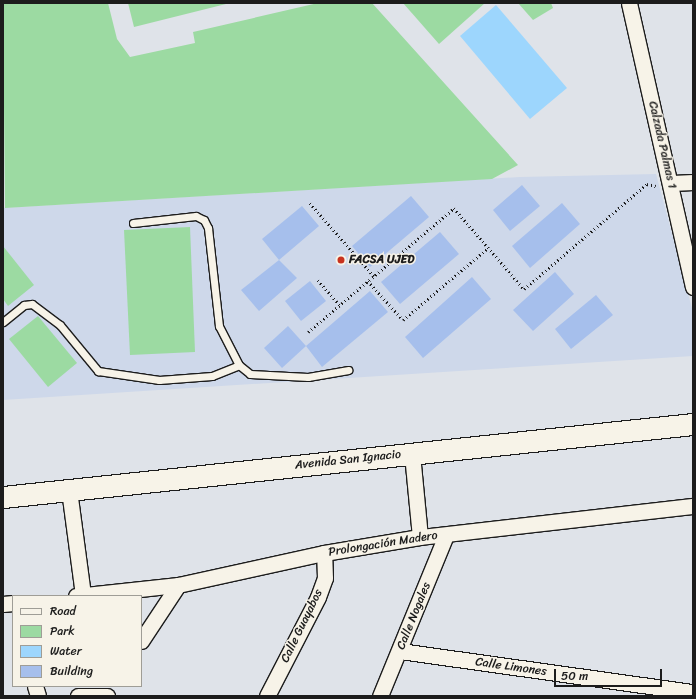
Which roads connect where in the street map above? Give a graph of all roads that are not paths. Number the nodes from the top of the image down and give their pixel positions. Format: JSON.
{"nodes":[{"id":1,"x":629,"y":3,"type":"edge"},
{"id":2,"x":693,"y":182,"type":"edge"},
{"id":3,"x":672,"y":183,"type":"junction"},
{"id":4,"x":133,"y":223,"type":"dead end"},
{"id":5,"x":693,"y":287,"type":"edge"},
{"id":6,"x":3,"y":322,"type":"edge"},
{"id":7,"x":239,"y":365,"type":"junction"},
{"id":8,"x":348,"y":370,"type":"dead end"},
{"id":9,"x":693,"y":424,"type":"edge"},
{"id":10,"x":412,"y":454,"type":"junction"},
{"id":11,"x":69,"y":490,"type":"junction"},
{"id":12,"x":3,"y":497,"type":"edge"},
{"id":13,"x":693,"y":506,"type":"edge"},
{"id":14,"x":446,"y":534,"type":"junction"},
{"id":15,"x":420,"y":537,"type":"junction"},
{"id":16,"x":324,"y":553,"type":"junction"},
{"id":17,"x":178,"y":585,"type":"junction"},
{"id":18,"x":80,"y":595,"type":"edge"},
{"id":19,"x":89,"y":595,"type":"edge"},
{"id":20,"x":142,"y":639,"type":"edge"},
{"id":21,"x":400,"y":651,"type":"junction"},
{"id":22,"x":693,"y":692,"type":"edge"},
{"id":23,"x":107,"y":693,"type":"edge"},
{"id":24,"x":78,"y":696,"type":"edge"},
{"id":25,"x":267,"y":696,"type":"edge"},
{"id":26,"x":380,"y":696,"type":"edge"}],
"edges":[{"from":1,"to":3,"type":"street","name":"Calzada Palmas 1"},
{"from":2,"to":3,"type":"street"},
{"from":3,"to":5,"type":"street","name":"Calzada Palmas 1"},
{"from":4,"to":7,"type":"lane"},
{"from":6,"to":7,"type":"lane"},
{"from":7,"to":8,"type":"lane"},
{"from":9,"to":10,"type":"street","name":"Avenida San Ignacio"},
{"from":10,"to":11,"type":"street","name":"Avenida San Ignacio"},
{"from":10,"to":15,"type":"street"},
{"from":11,"to":12,"type":"street","name":"Avenida San Ignacio"},
{"from":11,"to":18,"type":"street"},
{"from":13,"to":14,"type":"street","name":"Prolongación Madero"},
{"from":14,"to":15,"type":"street","name":"Prolongación Madero"},
{"from":14,"to":21,"type":"street","name":"Calle Nogales"},
{"from":15,"to":16,"type":"street","name":"Prolongación Madero"},
{"from":16,"to":17,"type":"street","name":"Prolongación Madero"},
{"from":16,"to":25,"type":"street","name":"Calle Guayabos"},
{"from":17,"to":19,"type":"street","name":"Prolongación Madero"},
{"from":17,"to":20,"type":"street"},
{"from":21,"to":22,"type":"street","name":"Calle Limones"},
{"from":21,"to":26,"type":"street","name":"Calle Nogales"},
{"from":23,"to":24,"type":"street"}]}
